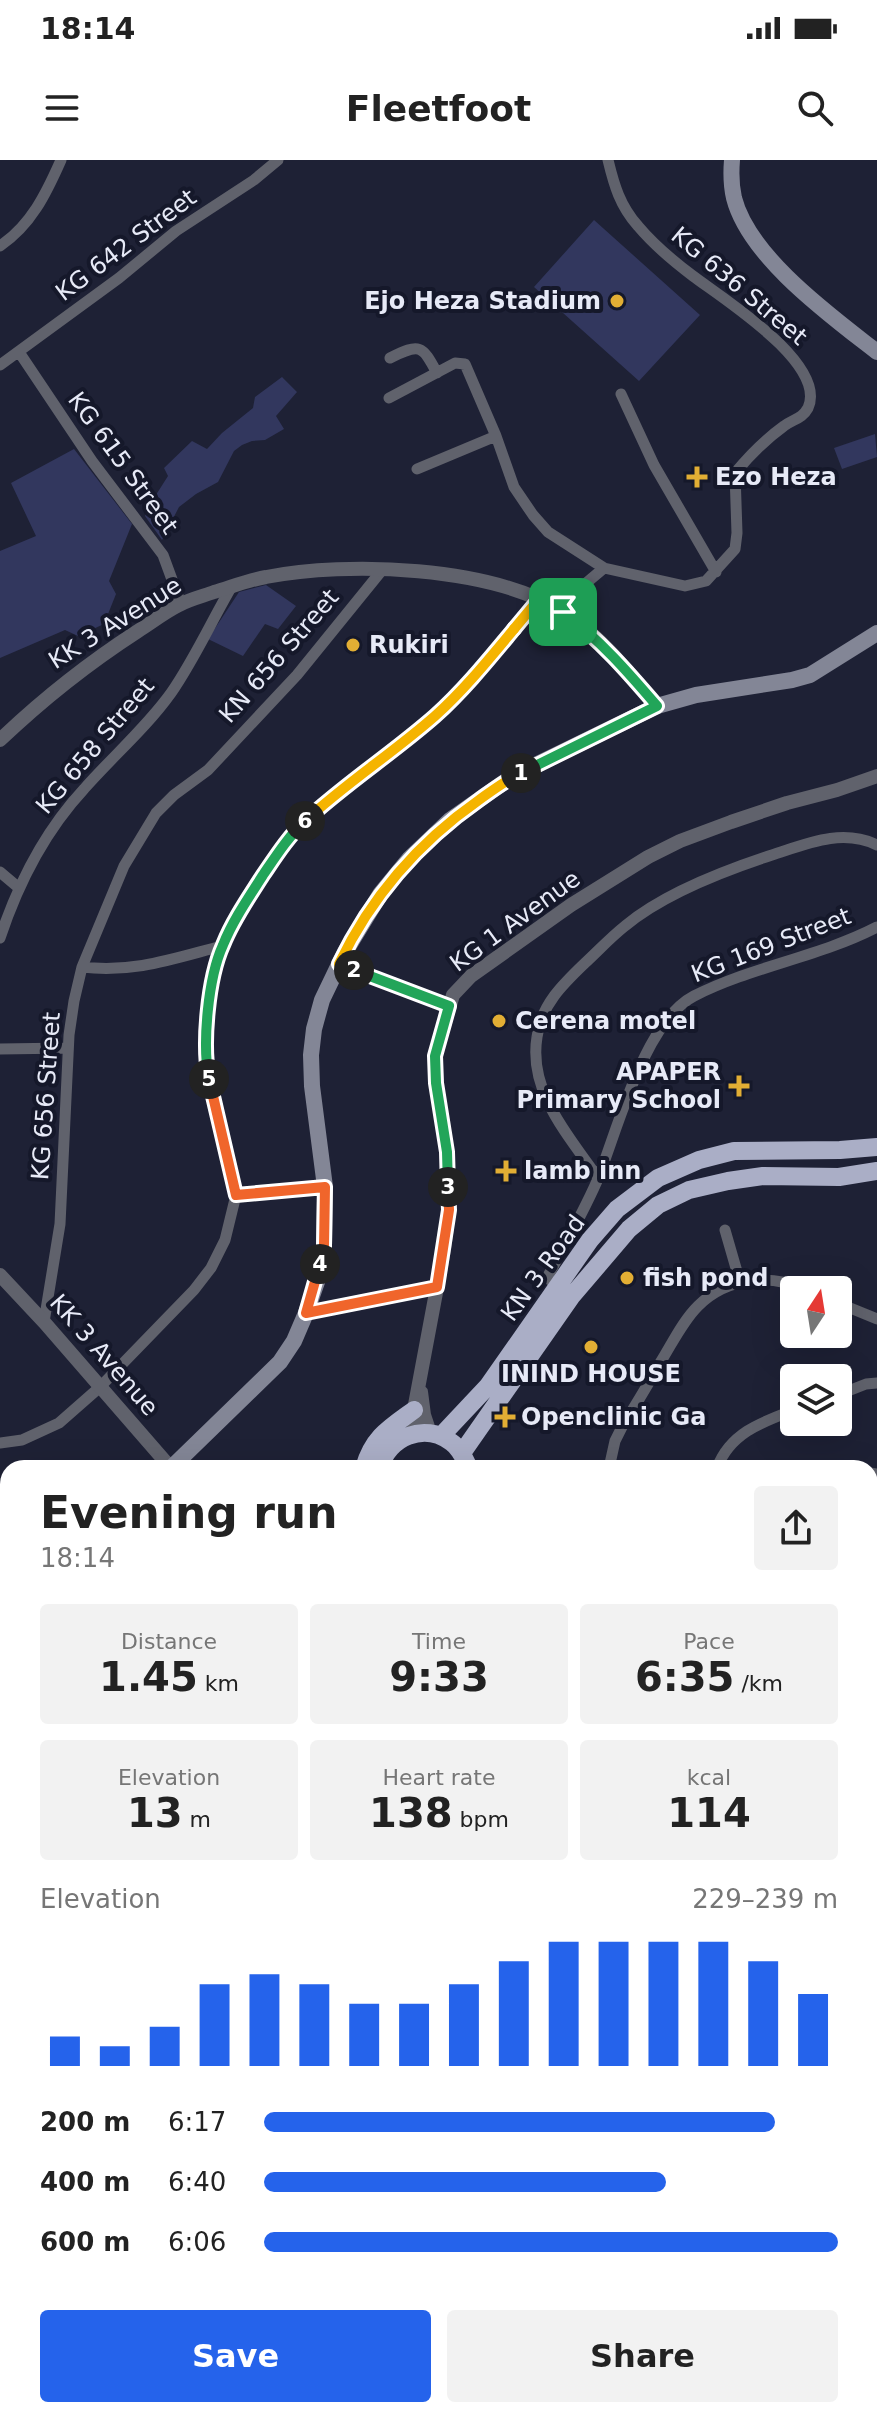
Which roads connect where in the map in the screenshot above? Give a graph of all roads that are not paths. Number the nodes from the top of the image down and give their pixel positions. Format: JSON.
{"nodes":[{"id":1,"x":61,"y":160,"type":"edge"},
{"id":2,"x":278,"y":160,"type":"edge"},
{"id":3,"x":608,"y":160,"type":"edge"},
{"id":4,"x":732,"y":160,"type":"edge"},
{"id":5,"x":0,"y":246,"type":"edge"},
{"id":6,"x":19,"y":352,"type":"junction"},
{"id":7,"x":877,"y":352,"type":"edge"},
{"id":8,"x":390,"y":358,"type":"dead end"},
{"id":9,"x":1,"y":363,"type":"edge"},
{"id":10,"x":437,"y":373,"type":"junction"},
{"id":11,"x":621,"y":394,"type":"dead end"},
{"id":12,"x":389,"y":398,"type":"dead end"},
{"id":13,"x":496,"y":436,"type":"junction"},
{"id":14,"x":417,"y":469,"type":"dead end"},
{"id":15,"x":604,"y":568,"type":"junction"},
{"id":16,"x":383,"y":569,"type":"junction"},
{"id":17,"x":716,"y":572,"type":"junction"},
{"id":18,"x":232,"y":586,"type":"junction"},
{"id":19,"x":539,"y":599,"type":"junction"},
{"id":20,"x":181,"y":604,"type":"junction"},
{"id":21,"x":563,"y":612,"type":"junction"},
{"id":22,"x":877,"y":633,"type":"edge"},
{"id":23,"x":657,"y":706,"type":"junction"},
{"id":24,"x":0,"y":740,"type":"edge"},
{"id":25,"x":208,"y":770,"type":"joint"},
{"id":26,"x":877,"y":776,"type":"edge"},
{"id":27,"x":877,"y":845,"type":"edge"},
{"id":28,"x":0,"y":872,"type":"edge"},
{"id":29,"x":19,"y":888,"type":"junction"},
{"id":30,"x":877,"y":927,"type":"edge"},
{"id":31,"x":0,"y":938,"type":"edge"},
{"id":32,"x":222,"y":946,"type":"junction"},
{"id":33,"x":339,"y":964,"type":"junction"},
{"id":34,"x":82,"y":967,"type":"junction"},
{"id":35,"x":449,"y":1006,"type":"junction"},
{"id":36,"x":68,"y":1048,"type":"junction"},
{"id":37,"x":0,"y":1049,"type":"edge"},
{"id":38,"x":877,"y":1147,"type":"edge"},
{"id":39,"x":877,"y":1171,"type":"edge"},
{"id":40,"x":598,"y":1178,"type":"junction"},
{"id":41,"x":325,"y":1187,"type":"junction"},
{"id":42,"x":236,"y":1195,"type":"junction"},
{"id":43,"x":725,"y":1230,"type":"dead end"},
{"id":44,"x":0,"y":1275,"type":"edge"},
{"id":45,"x":780,"y":1281,"type":"edge"},
{"id":46,"x":740,"y":1282,"type":"junction"},
{"id":47,"x":437,"y":1287,"type":"junction"},
{"id":48,"x":564,"y":1291,"type":"junction"},
{"id":49,"x":852,"y":1309,"type":"edge"},
{"id":50,"x":306,"y":1313,"type":"junction"},
{"id":51,"x":877,"y":1319,"type":"edge"},
{"id":52,"x":44,"y":1322,"type":"junction"},
{"id":53,"x":421,"y":1380,"type":"junction"},
{"id":54,"x":877,"y":1383,"type":"edge"},
{"id":55,"x":100,"y":1387,"type":"junction"},
{"id":56,"x":852,"y":1390,"type":"edge"},
{"id":57,"x":495,"y":1391,"type":"junction"},
{"id":58,"x":414,"y":1410,"type":"junction"},
{"id":59,"x":780,"y":1415,"type":"edge"},
{"id":60,"x":428,"y":1434,"type":"junction"},
{"id":61,"x":0,"y":1443,"type":"edge"},
{"id":62,"x":163,"y":1460,"type":"edge"},
{"id":63,"x":178,"y":1460,"type":"edge"},
{"id":64,"x":366,"y":1460,"type":"edge"},
{"id":65,"x":382,"y":1460,"type":"edge"},
{"id":66,"x":465,"y":1460,"type":"edge"},
{"id":67,"x":611,"y":1460,"type":"edge"},
{"id":68,"x":721,"y":1460,"type":"edge"}],
"edges":[{"from":1,"to":5,"type":"street"},
{"from":2,"to":6,"type":"street","name":"KG 642 Street"},
{"from":3,"to":17,"type":"street","name":"KG 636 Street"},
{"from":4,"to":7,"type":"main road"},
{"from":6,"to":9,"type":"street","name":"KG 642 Street"},
{"from":6,"to":20,"type":"street","name":"KG 615 Street"},
{"from":8,"to":10,"type":"street"},
{"from":10,"to":12,"type":"street"},
{"from":10,"to":13,"type":"street"},
{"from":11,"to":17,"type":"street"},
{"from":13,"to":14,"type":"street"},
{"from":13,"to":15,"type":"street"},
{"from":15,"to":17,"type":"street"},
{"from":15,"to":21,"type":"street"},
{"from":16,"to":18,"type":"street","name":"KK 3 Avenue"},
{"from":16,"to":19,"type":"street","name":"KK 3 Avenue"},
{"from":16,"to":25,"type":"street","name":"KN 656 Street"},
{"from":18,"to":20,"type":"street","name":"KK 3 Avenue"},
{"from":18,"to":29,"type":"street","name":"KG 658 Street"},
{"from":19,"to":21,"type":"street","name":"KK 3 Avenue"},
{"from":19,"to":32,"type":"street"},
{"from":20,"to":24,"type":"street","name":"KK 3 Avenue"},
{"from":21,"to":23,"type":"street","name":"KK 3 Avenue"},
{"from":22,"to":23,"type":"main road"},
{"from":23,"to":33,"type":"main road"},
{"from":25,"to":34,"type":"street","name":"KG 656 Street"},
{"from":26,"to":35,"type":"street","name":"KG 1 Avenue"},
{"from":27,"to":40,"type":"street"},
{"from":28,"to":29,"type":"street"},
{"from":29,"to":31,"type":"street","name":"KG 658 Street"},
{"from":30,"to":40,"type":"street","name":"KG 169 Street"},
{"from":32,"to":34,"type":"street"},
{"from":32,"to":42,"type":"street"},
{"from":33,"to":35,"type":"street"},
{"from":33,"to":41,"type":"main road"},
{"from":34,"to":36,"type":"street","name":"KG 656 Street"},
{"from":35,"to":47,"type":"street","name":"KG 1 Avenue"},
{"from":36,"to":37,"type":"street"},
{"from":36,"to":52,"type":"street","name":"KG 656 Street"},
{"from":38,"to":48,"type":"highway","name":"KN 3 Road"},
{"from":39,"to":48,"type":"highway","name":"KN 3 Road"},
{"from":40,"to":48,"type":"street","name":"KG 169 Street"},
{"from":41,"to":42,"type":"street"},
{"from":41,"to":50,"type":"main road"},
{"from":42,"to":55,"type":"street"},
{"from":43,"to":46,"type":"street"},
{"from":44,"to":52,"type":"street","name":"KK 3 Avenue"},
{"from":45,"to":46,"type":"street"},
{"from":46,"to":67,"type":"street"},
{"from":47,"to":50,"type":"street"},
{"from":47,"to":53,"type":"street","name":"KG 1 Avenue"},
{"from":48,"to":57,"type":"highway","name":"KN 3 Road"},
{"from":49,"to":51,"type":"street"},
{"from":50,"to":63,"type":"main road"},
{"from":52,"to":55,"type":"street","name":"KK 3 Avenue"},
{"from":53,"to":58,"type":"street","name":"KG 1 Avenue"},
{"from":53,"to":60,"type":"street","name":"KG 1 Avenue"},
{"from":54,"to":56,"type":"street"},
{"from":55,"to":61,"type":"street"},
{"from":55,"to":62,"type":"street","name":"KK 3 Avenue"},
{"from":57,"to":60,"type":"highway"},
{"from":57,"to":66,"type":"highway"},
{"from":58,"to":60,"type":"street","name":"KG 1 Avenue"},
{"from":58,"to":64,"type":"highway"},
{"from":59,"to":68,"type":"street"},
{"from":60,"to":65,"type":"highway"},
{"from":60,"to":66,"type":"highway"}]}
